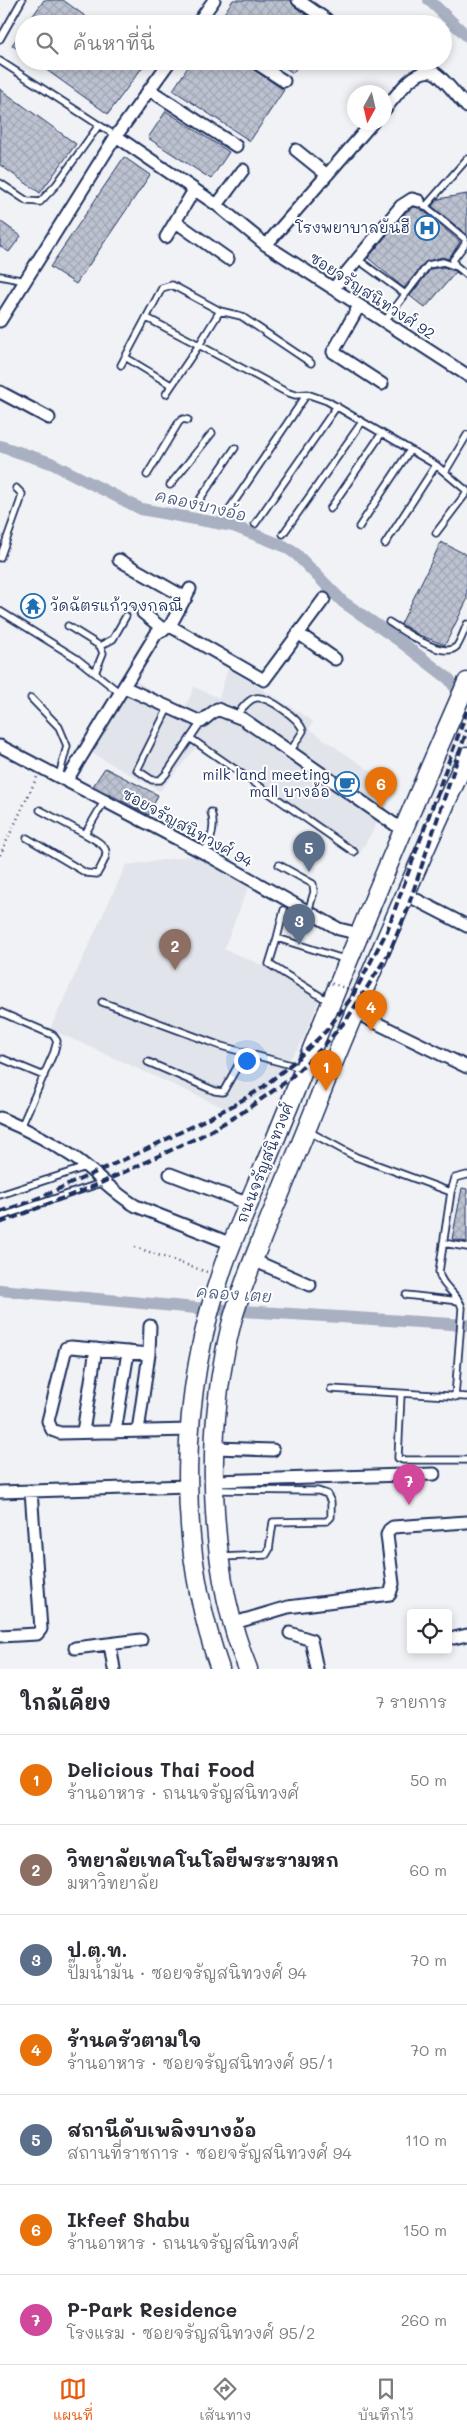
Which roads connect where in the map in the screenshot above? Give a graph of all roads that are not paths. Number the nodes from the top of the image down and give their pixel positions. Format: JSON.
{"nodes":[{"id":1,"x":22,"y":0,"type":"edge"},
{"id":2,"x":214,"y":0,"type":"edge"},
{"id":3,"x":298,"y":0,"type":"edge"},
{"id":4,"x":203,"y":15,"type":"edge"},
{"id":5,"x":320,"y":15,"type":"edge"},
{"id":6,"x":0,"y":39,"type":"edge"},
{"id":7,"x":0,"y":61,"type":"edge"},
{"id":8,"x":164,"y":70,"type":"edge"},
{"id":9,"x":266,"y":70,"type":"edge"},
{"id":10,"x":284,"y":82,"type":"dead end"},
{"id":11,"x":150,"y":90,"type":"junction"},
{"id":12,"x":392,"y":101,"type":"edge"},
{"id":13,"x":467,"y":107,"type":"edge"},
{"id":14,"x":99,"y":125,"type":"junction"},
{"id":15,"x":366,"y":130,"type":"edge"},
{"id":16,"x":116,"y":136,"type":"junction"},
{"id":17,"x":236,"y":146,"type":"dead end"},
{"id":18,"x":296,"y":150,"type":"dead end"},
{"id":19,"x":467,"y":159,"type":"edge"},
{"id":20,"x":243,"y":170,"type":"dead end"},
{"id":21,"x":327,"y":175,"type":"junction"},
{"id":22,"x":0,"y":183,"type":"edge"},
{"id":23,"x":194,"y":190,"type":"junction"},
{"id":24,"x":422,"y":204,"type":"junction"},
{"id":25,"x":217,"y":205,"type":"junction"},
{"id":26,"x":176,"y":222,"type":"junction"},
{"id":27,"x":166,"y":237,"type":"dead end"},
{"id":28,"x":266,"y":245,"type":"junction"},
{"id":29,"x":228,"y":259,"type":"dead end"},
{"id":30,"x":357,"y":259,"type":"junction"},
{"id":31,"x":458,"y":267,"type":"junction"},
{"id":32,"x":467,"y":275,"type":"edge"},
{"id":33,"x":0,"y":276,"type":"edge"},
{"id":34,"x":25,"y":281,"type":"junction"},
{"id":35,"x":333,"y":289,"type":"junction"},
{"id":36,"x":405,"y":294,"type":"junction"},
{"id":37,"x":359,"y":306,"type":"junction"},
{"id":38,"x":220,"y":311,"type":"junction"},
{"id":39,"x":148,"y":318,"type":"junction"},
{"id":40,"x":0,"y":321,"type":"edge"},
{"id":41,"x":384,"y":322,"type":"junction"},
{"id":42,"x":199,"y":345,"type":"junction"},
{"id":43,"x":125,"y":357,"type":"junction"},
{"id":44,"x":311,"y":363,"type":"dead end"},
{"id":45,"x":122,"y":365,"type":"dead end"},
{"id":46,"x":467,"y":375,"type":"edge"},
{"id":47,"x":382,"y":384,"type":"dead end"},
{"id":48,"x":172,"y":386,"type":"junction"},
{"id":49,"x":0,"y":392,"type":"edge"},
{"id":50,"x":166,"y":394,"type":"dead end"},
{"id":51,"x":307,"y":394,"type":"junction"},
{"id":52,"x":336,"y":406,"type":"junction"},
{"id":53,"x":49,"y":418,"type":"dead end"},
{"id":54,"x":188,"y":420,"type":"dead end"},
{"id":55,"x":362,"y":422,"type":"junction"},
{"id":56,"x":212,"y":433,"type":"dead end"},
{"id":57,"x":382,"y":434,"type":"junction"},
{"id":58,"x":467,"y":435,"type":"edge"},
{"id":59,"x":235,"y":448,"type":"dead end"},
{"id":60,"x":410,"y":450,"type":"junction"},
{"id":61,"x":436,"y":465,"type":"junction"},
{"id":62,"x":446,"y":472,"type":"junction"},
{"id":63,"x":147,"y":475,"type":"dead end"},
{"id":64,"x":170,"y":485,"type":"dead end"},
{"id":65,"x":16,"y":488,"type":"dead end"},
{"id":66,"x":467,"y":492,"type":"edge"},
{"id":67,"x":200,"y":499,"type":"dead end"},
{"id":68,"x":330,"y":509,"type":"dead end"},
{"id":69,"x":228,"y":511,"type":"dead end"},
{"id":70,"x":255,"y":524,"type":"dead end"},
{"id":71,"x":358,"y":527,"type":"dead end"},
{"id":72,"x":436,"y":533,"type":"dead end"},
{"id":73,"x":284,"y":534,"type":"dead end"},
{"id":74,"x":385,"y":544,"type":"dead end"},
{"id":75,"x":1,"y":554,"type":"edge"},
{"id":76,"x":119,"y":560,"type":"dead end"},
{"id":77,"x":324,"y":599,"type":"dead end"},
{"id":78,"x":0,"y":611,"type":"edge"},
{"id":79,"x":142,"y":613,"type":"dead end"},
{"id":80,"x":126,"y":616,"type":"dead end"},
{"id":81,"x":389,"y":622,"type":"dead end"},
{"id":82,"x":467,"y":624,"type":"edge"},
{"id":83,"x":68,"y":626,"type":"dead end"},
{"id":84,"x":167,"y":628,"type":"junction"},
{"id":85,"x":298,"y":633,"type":"junction"},
{"id":86,"x":100,"y":646,"type":"junction"},
{"id":87,"x":335,"y":659,"type":"dead end"},
{"id":88,"x":95,"y":673,"type":"junction"},
{"id":89,"x":466,"y":684,"type":"edge"},
{"id":90,"x":122,"y":690,"type":"junction"},
{"id":91,"x":32,"y":698,"type":"dead end"},
{"id":92,"x":168,"y":708,"type":"junction"},
{"id":93,"x":236,"y":716,"type":"junction"},
{"id":94,"x":201,"y":722,"type":"junction"},
{"id":95,"x":190,"y":738,"type":"junction"},
{"id":96,"x":0,"y":746,"type":"edge"},
{"id":97,"x":290,"y":752,"type":"junction"},
{"id":98,"x":467,"y":756,"type":"edge"},
{"id":99,"x":63,"y":778,"type":"junction"},
{"id":100,"x":104,"y":800,"type":"junction"},
{"id":101,"x":40,"y":810,"type":"dead end"},
{"id":102,"x":211,"y":812,"type":"dead end"},
{"id":103,"x":404,"y":831,"type":"junction"},
{"id":104,"x":85,"y":834,"type":"junction"},
{"id":105,"x":27,"y":838,"type":"dead end"},
{"id":106,"x":354,"y":852,"type":"dead end"},
{"id":107,"x":204,"y":853,"type":"junction"},
{"id":108,"x":279,"y":865,"type":"dead end"},
{"id":109,"x":382,"y":882,"type":"junction"},
{"id":110,"x":406,"y":894,"type":"junction"},
{"id":111,"x":284,"y":910,"type":"dead end"},
{"id":112,"x":308,"y":912,"type":"junction"},
{"id":113,"x":467,"y":926,"type":"edge"},
{"id":114,"x":360,"y":934,"type":"junction"},
{"id":115,"x":277,"y":938,"type":"junction"},
{"id":116,"x":384,"y":944,"type":"junction"},
{"id":117,"x":349,"y":961,"type":"junction"},
{"id":118,"x":102,"y":1002,"type":"dead end"},
{"id":119,"x":331,"y":1003,"type":"junction"},
{"id":120,"x":0,"y":1012,"type":"edge"},
{"id":121,"x":354,"y":1012,"type":"junction"},
{"id":122,"x":245,"y":1053,"type":"junction"},
{"id":123,"x":3,"y":1059,"type":"dead end"},
{"id":124,"x":148,"y":1062,"type":"dead end"},
{"id":125,"x":467,"y":1067,"type":"edge"},
{"id":126,"x":304,"y":1069,"type":"junction"},
{"id":127,"x":44,"y":1076,"type":"junction"},
{"id":128,"x":0,"y":1118,"type":"edge"},
{"id":129,"x":22,"y":1127,"type":"junction"},
{"id":130,"x":306,"y":1130,"type":"junction"},
{"id":131,"x":86,"y":1167,"type":"junction"},
{"id":132,"x":170,"y":1174,"type":"dead end"},
{"id":133,"x":467,"y":1175,"type":"edge"},
{"id":134,"x":104,"y":1182,"type":"junction"},
{"id":135,"x":451,"y":1192,"type":"junction"},
{"id":136,"x":0,"y":1195,"type":"edge"},
{"id":137,"x":249,"y":1204,"type":"junction"},
{"id":138,"x":0,"y":1217,"type":"edge"},
{"id":139,"x":443,"y":1243,"type":"junction"},
{"id":140,"x":232,"y":1244,"type":"junction"},
{"id":141,"x":467,"y":1248,"type":"edge"},
{"id":142,"x":253,"y":1260,"type":"junction"},
{"id":143,"x":310,"y":1285,"type":"dead end"},
{"id":144,"x":406,"y":1295,"type":"dead end"},
{"id":145,"x":459,"y":1301,"type":"junction"},
{"id":146,"x":150,"y":1326,"type":"dead end"},
{"id":147,"x":96,"y":1349,"type":"junction"},
{"id":148,"x":128,"y":1352,"type":"junction"},
{"id":149,"x":149,"y":1354,"type":"junction"},
{"id":150,"x":331,"y":1389,"type":"dead end"},
{"id":151,"x":401,"y":1394,"type":"junction"},
{"id":152,"x":455,"y":1397,"type":"junction"},
{"id":153,"x":467,"y":1397,"type":"edge"},
{"id":154,"x":191,"y":1430,"type":"junction"},
{"id":155,"x":138,"y":1431,"type":"junction"},
{"id":156,"x":84,"y":1432,"type":"junction"},
{"id":157,"x":115,"y":1432,"type":"junction"},
{"id":158,"x":215,"y":1448,"type":"junction"},
{"id":159,"x":274,"y":1450,"type":"dead end"},
{"id":160,"x":467,"y":1460,"type":"edge"},
{"id":161,"x":434,"y":1474,"type":"dead end"},
{"id":162,"x":188,"y":1486,"type":"junction"},
{"id":163,"x":215,"y":1486,"type":"junction"},
{"id":164,"x":31,"y":1491,"type":"junction"},
{"id":165,"x":0,"y":1492,"type":"edge"},
{"id":166,"x":467,"y":1522,"type":"edge"},
{"id":167,"x":219,"y":1557,"type":"junction"},
{"id":168,"x":231,"y":1624,"type":"junction"},
{"id":169,"x":290,"y":1632,"type":"dead end"},
{"id":170,"x":467,"y":1635,"type":"edge"},
{"id":171,"x":0,"y":1636,"type":"edge"},
{"id":172,"x":454,"y":1638,"type":"dead end"},
{"id":173,"x":141,"y":1640,"type":"dead end"},
{"id":174,"x":110,"y":1644,"type":"junction"},
{"id":175,"x":75,"y":1648,"type":"dead end"},
{"id":176,"x":114,"y":1669,"type":"edge"},
{"id":177,"x":220,"y":1669,"type":"edge"},
{"id":178,"x":248,"y":1669,"type":"edge"},
{"id":179,"x":317,"y":1669,"type":"edge"}],
"edges":[{"from":1,"to":6,"type":"lane"},
{"from":2,"to":4,"type":"street"},
{"from":3,"to":5,"type":"street"},
{"from":7,"to":14,"type":"lane"},
{"from":8,"to":11,"type":"street"},
{"from":9,"to":10,"type":"street"},
{"from":11,"to":16,"type":"street"},
{"from":11,"to":17,"type":"street"},
{"from":12,"to":13,"type":"street"},
{"from":14,"to":16,"type":"lane"},
{"from":14,"to":22,"type":"lane"},
{"from":15,"to":21,"type":"street"},
{"from":16,"to":23,"type":"street","name":"ซอยจรัญสนิทวงศ์ 92"},
{"from":16,"to":34,"type":"street"},
{"from":18,"to":21,"type":"street"},
{"from":19,"to":24,"type":"lane"},
{"from":20,"to":25,"type":"street"},
{"from":21,"to":28,"type":"street"},
{"from":23,"to":25,"type":"street","name":"ซอยจรัญสนิทวงศ์ 92"},
{"from":23,"to":26,"type":"street"},
{"from":24,"to":30,"type":"street"},
{"from":24,"to":31,"type":"lane"},
{"from":25,"to":28,"type":"street","name":"ซอยจรัญสนิทวงศ์ 92"},
{"from":26,"to":27,"type":"street"},
{"from":26,"to":29,"type":"street"},
{"from":28,"to":35,"type":"street","name":"ซอยจรัญสนิทวงศ์ 92"},
{"from":30,"to":35,"type":"street"},
{"from":30,"to":36,"type":"lane"},
{"from":31,"to":32,"type":"lane"},
{"from":31,"to":36,"type":"lane"},
{"from":33,"to":34,"type":"lane"},
{"from":34,"to":40,"type":"street"},
{"from":35,"to":37,"type":"street","name":"ซอยจรัญสนิทวงศ์ 92"},
{"from":36,"to":41,"type":"lane"},
{"from":37,"to":41,"type":"street","name":"ซอยจรัญสนิทวงศ์ 92"},
{"from":37,"to":47,"type":"street"},
{"from":38,"to":39,"type":"lane"},
{"from":38,"to":42,"type":"lane"},
{"from":38,"to":44,"type":"lane"},
{"from":39,"to":42,"type":"lane"},
{"from":39,"to":43,"type":"lane"},
{"from":41,"to":46,"type":"street","name":"ซอยจรัญสนิทวงศ์ 92"},
{"from":42,"to":48,"type":"lane"},
{"from":42,"to":51,"type":"lane"},
{"from":43,"to":45,"type":"lane"},
{"from":43,"to":48,"type":"lane"},
{"from":48,"to":50,"type":"lane"},
{"from":49,"to":53,"type":"street"},
{"from":51,"to":52,"type":"lane"},
{"from":51,"to":69,"type":"lane"},
{"from":52,"to":55,"type":"lane"},
{"from":52,"to":70,"type":"lane"},
{"from":54,"to":63,"type":"lane"},
{"from":55,"to":57,"type":"lane"},
{"from":55,"to":73,"type":"lane"},
{"from":56,"to":64,"type":"lane"},
{"from":57,"to":60,"type":"lane"},
{"from":57,"to":68,"type":"lane"},
{"from":58,"to":62,"type":"lane"},
{"from":59,"to":67,"type":"lane"},
{"from":60,"to":61,"type":"lane"},
{"from":60,"to":71,"type":"lane"},
{"from":61,"to":62,"type":"lane"},
{"from":61,"to":74,"type":"lane"},
{"from":62,"to":66,"type":"lane"},
{"from":65,"to":75,"type":"lane"},
{"from":66,"to":72,"type":"lane"},
{"from":76,"to":84,"type":"street"},
{"from":77,"to":85,"type":"street"},
{"from":78,"to":88,"type":"lane"},
{"from":79,"to":84,"type":"street"},
{"from":80,"to":86,"type":"lane"},
{"from":81,"to":82,"type":"lane"},
{"from":83,"to":86,"type":"lane"},
{"from":84,"to":85,"type":"street"},
{"from":84,"to":90,"type":"street"},
{"from":85,"to":87,"type":"street"},
{"from":86,"to":88,"type":"lane"},
{"from":88,"to":90,"type":"lane"},
{"from":89,"to":103,"type":"main road","name":"ถนนจรัญสนิทวงศ์"},
{"from":90,"to":92,"type":"street"},
{"from":90,"to":99,"type":"street"},
{"from":91,"to":99,"type":"lane"},
{"from":92,"to":94,"type":"street"},
{"from":92,"to":95,"type":"lane"},
{"from":93,"to":94,"type":"street"},
{"from":93,"to":97,"type":"street"},
{"from":93,"to":97,"type":"lane"},
{"from":94,"to":95,"type":"lane"},
{"from":95,"to":106,"type":"lane"},
{"from":96,"to":99,"type":"street","name":"ซอยจรัญสนิทวงศ์ 94"},
{"from":97,"to":103,"type":"street"},
{"from":98,"to":110,"type":"main road","name":"ถนนจรัญสนิทวงศ์"},
{"from":99,"to":100,"type":"street","name":"ซอยจรัญสนิทวงศ์ 94"},
{"from":100,"to":104,"type":"lane"},
{"from":100,"to":107,"type":"street","name":"ซอยจรัญสนิทวงศ์ 94"},
{"from":101,"to":104,"type":"lane"},
{"from":102,"to":107,"type":"lane"},
{"from":103,"to":109,"type":"main road","name":"ถนนจรัญสนิทวงศ์"},
{"from":104,"to":105,"type":"lane"},
{"from":107,"to":112,"type":"street","name":"ซอยจรัญสนิทวงศ์ 94"},
{"from":108,"to":112,"type":"lane"},
{"from":109,"to":110,"type":"main road"},
{"from":109,"to":114,"type":"main road","name":"ถนนจรัญสนิทวงศ์"},
{"from":110,"to":113,"type":"street"},
{"from":110,"to":116,"type":"main road","name":"ถนนจรัญสนิทวงศ์"},
{"from":111,"to":115,"type":"lane"},
{"from":112,"to":114,"type":"street","name":"ซอยจรัญสนิทวงศ์ 94"},
{"from":114,"to":116,"type":"main road"},
{"from":114,"to":117,"type":"main road","name":"ถนนจรัญสนิทวงศ์"},
{"from":115,"to":117,"type":"lane"},
{"from":115,"to":119,"type":"lane"},
{"from":116,"to":121,"type":"main road","name":"ถนนจรัญสนิทวงศ์"},
{"from":117,"to":119,"type":"main road","name":"ถนนจรัญสนิทวงศ์"},
{"from":118,"to":122,"type":"lane"},
{"from":119,"to":126,"type":"main road","name":"ถนนจรัญสนิทวงศ์"},
{"from":120,"to":127,"type":"lane"},
{"from":121,"to":125,"type":"street"},
{"from":121,"to":130,"type":"main road","name":"ถนนจรัญสนิทวงศ์"},
{"from":122,"to":124,"type":"lane"},
{"from":122,"to":126,"type":"lane"},
{"from":123,"to":127,"type":"lane"},
{"from":126,"to":137,"type":"main road","name":"ถนนจรัญสนิทวงศ์"},
{"from":127,"to":129,"type":"lane"},
{"from":128,"to":129,"type":"street"},
{"from":129,"to":131,"type":"street"},
{"from":130,"to":135,"type":"lane"},
{"from":130,"to":142,"type":"main road","name":"ถนนจรัญสนิทวงศ์"},
{"from":131,"to":134,"type":"street"},
{"from":131,"to":136,"type":"lane"},
{"from":132,"to":137,"type":"street"},
{"from":133,"to":135,"type":"lane"},
{"from":134,"to":138,"type":"lane"},
{"from":134,"to":140,"type":"street"},
{"from":135,"to":139,"type":"lane"},
{"from":137,"to":140,"type":"main road","name":"ถนนจรัญสนิทวงศ์"},
{"from":139,"to":141,"type":"lane"},
{"from":139,"to":145,"type":"lane"},
{"from":140,"to":154,"type":"main road","name":"ถนนจรัญสนิทวงศ์"},
{"from":142,"to":143,"type":"street"},
{"from":142,"to":158,"type":"main road","name":"ถนนจรัญสนิทวงศ์"},
{"from":144,"to":145,"type":"lane"},
{"from":145,"to":152,"type":"lane"},
{"from":146,"to":149,"type":"street"},
{"from":147,"to":148,"type":"street"},
{"from":147,"to":156,"type":"street"},
{"from":147,"to":156,"type":"street"},
{"from":148,"to":149,"type":"street"},
{"from":148,"to":157,"type":"street"},
{"from":149,"to":155,"type":"street"},
{"from":150,"to":151,"type":"lane"},
{"from":151,"to":152,"type":"lane"},
{"from":151,"to":160,"type":"lane"},
{"from":152,"to":153,"type":"lane"},
{"from":154,"to":155,"type":"street"},
{"from":154,"to":162,"type":"main road","name":"ถนนจรัญสนิทวงศ์"},
{"from":155,"to":157,"type":"street"},
{"from":156,"to":157,"type":"street"},
{"from":158,"to":159,"type":"street"},
{"from":158,"to":163,"type":"main road","name":"ถนนจรัญสนิทวงศ์"},
{"from":161,"to":163,"type":"street"},
{"from":162,"to":164,"type":"street"},
{"from":162,"to":177,"type":"main road","name":"ถนนจรัญสนิทวงศ์"},
{"from":163,"to":167,"type":"main road","name":"ถนนจรัญสนิทวงศ์"},
{"from":163,"to":167,"type":"lane"},
{"from":164,"to":165,"type":"street"},
{"from":164,"to":171,"type":"street"},
{"from":166,"to":168,"type":"street"},
{"from":167,"to":168,"type":"main road","name":"ถนนจรัญสนิทวงศ์"},
{"from":168,"to":178,"type":"main road","name":"ถนนจรัญสนิทวงศ์"},
{"from":169,"to":179,"type":"street"},
{"from":170,"to":172,"type":"street"},
{"from":173,"to":174,"type":"street"},
{"from":174,"to":175,"type":"street"},
{"from":174,"to":176,"type":"street"}]}
